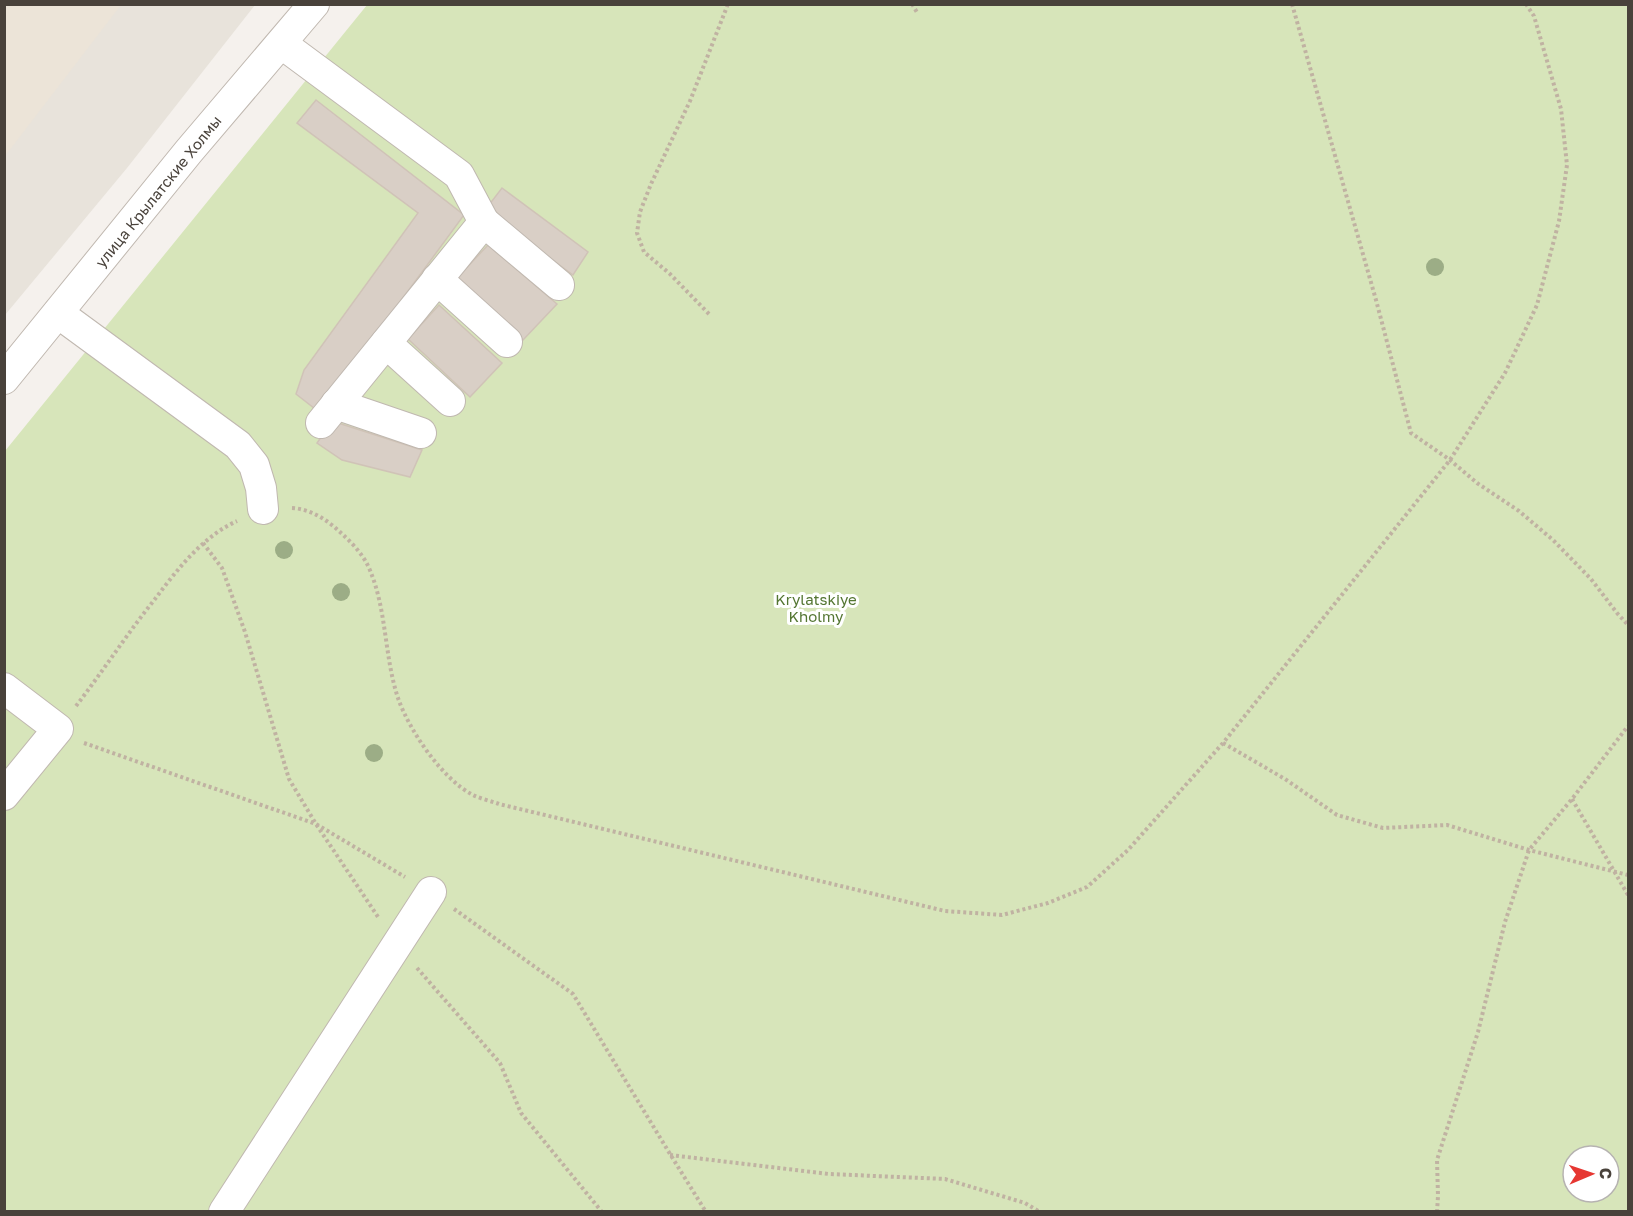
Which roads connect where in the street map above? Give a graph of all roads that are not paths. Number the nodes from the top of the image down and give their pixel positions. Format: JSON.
{"nodes":[{"id":1,"x":309,"y":6,"type":"edge"},
{"id":2,"x":282,"y":44,"type":"junction"},
{"id":3,"x":484,"y":222,"type":"junction"},
{"id":4,"x":437,"y":279,"type":"junction"},
{"id":5,"x":559,"y":285,"type":"dead end"},
{"id":6,"x":58,"y":313,"type":"junction"},
{"id":7,"x":507,"y":342,"type":"dead end"},
{"id":8,"x":386,"y":343,"type":"junction"},
{"id":9,"x":4,"y":379,"type":"edge"},
{"id":10,"x":450,"y":401,"type":"dead end"},
{"id":11,"x":421,"y":433,"type":"dead end"},
{"id":12,"x":263,"y":509,"type":"road end"},
{"id":13,"x":4,"y":688,"type":"edge"},
{"id":14,"x":4,"y":795,"type":"edge"},
{"id":15,"x":431,"y":892,"type":"dead end"},
{"id":16,"x":224,"y":1212,"type":"edge"}],
"edges":[{"from":1,"to":2,"type":"street","name":"улица Крылатские Холмы"},
{"from":2,"to":3,"type":"street"},
{"from":2,"to":6,"type":"street","name":"улица Крылатские Холмы"},
{"from":3,"to":4,"type":"street"},
{"from":3,"to":5,"type":"street"},
{"from":4,"to":7,"type":"street"},
{"from":4,"to":8,"type":"street"},
{"from":6,"to":9,"type":"street","name":"улица Крылатские Холмы"},
{"from":6,"to":12,"type":"street"},
{"from":8,"to":10,"type":"street"},
{"from":8,"to":11,"type":"street"},
{"from":13,"to":14,"type":"street"},
{"from":15,"to":16,"type":"street"}]}
